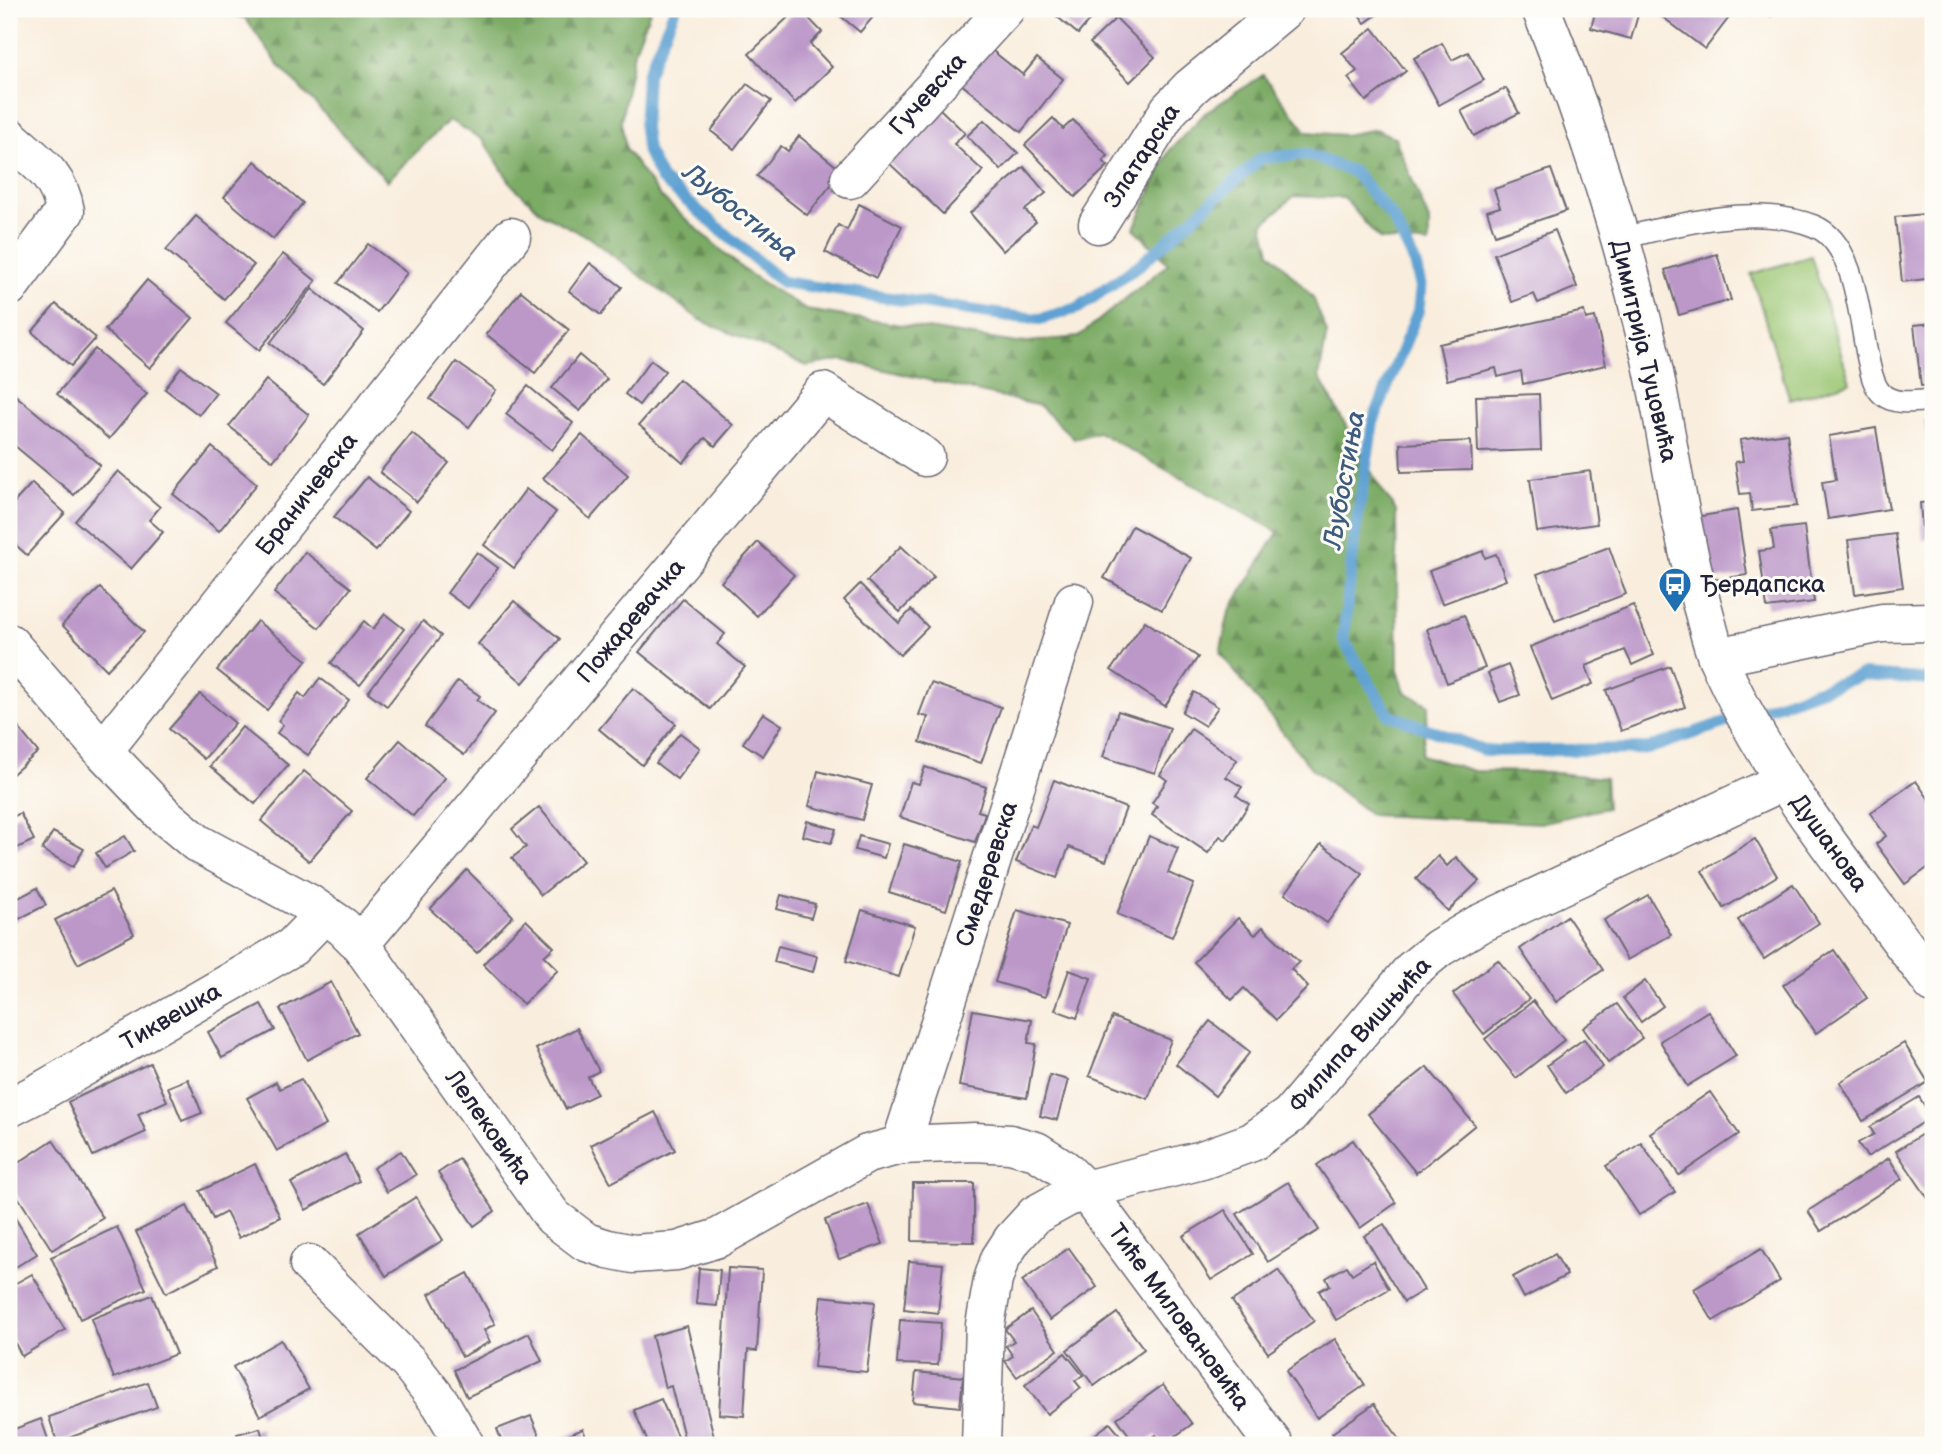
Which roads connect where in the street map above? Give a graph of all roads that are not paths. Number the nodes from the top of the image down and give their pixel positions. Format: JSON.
{"nodes":[{"id":1,"x":1006,"y":9,"type":"edge"},
{"id":2,"x":1285,"y":9,"type":"edge"},
{"id":3,"x":1541,"y":9,"type":"edge"},
{"id":4,"x":9,"y":137,"type":"edge"},
{"id":5,"x":850,"y":179,"type":"dead end"},
{"id":6,"x":1098,"y":224,"type":"dead end"},
{"id":7,"x":511,"y":237,"type":"dead end"},
{"id":8,"x":1619,"y":239,"type":"junction"},
{"id":9,"x":9,"y":287,"type":"edge"},
{"id":10,"x":1933,"y":400,"type":"edge"},
{"id":11,"x":925,"y":457,"type":"dead end"},
{"id":12,"x":1074,"y":602,"type":"dead end"},
{"id":13,"x":1933,"y":622,"type":"edge"},
{"id":14,"x":9,"y":642,"type":"edge"},
{"id":15,"x":1717,"y":657,"type":"junction"},
{"id":16,"x":1736,"y":695,"type":"joint"},
{"id":17,"x":103,"y":751,"type":"junction"},
{"id":18,"x":1784,"y":781,"type":"junction"},
{"id":19,"x":324,"y":914,"type":"junction"},
{"id":20,"x":360,"y":944,"type":"junction"},
{"id":21,"x":1933,"y":984,"type":"edge"},
{"id":22,"x":9,"y":1108,"type":"edge"},
{"id":23,"x":901,"y":1145,"type":"junction"},
{"id":24,"x":1085,"y":1190,"type":"junction"},
{"id":25,"x":309,"y":1264,"type":"dead end"},
{"id":26,"x":465,"y":1445,"type":"edge"},
{"id":27,"x":981,"y":1445,"type":"edge"},
{"id":28,"x":1274,"y":1445,"type":"edge"}],
"edges":[{"from":1,"to":5,"type":"street","name":"Гучевска"},
{"from":2,"to":6,"type":"street","name":"Златарска"},
{"from":3,"to":8,"type":"street","name":"Димитрија Туцовића"},
{"from":4,"to":9,"type":"street"},
{"from":7,"to":17,"type":"street","name":"Браничевска"},
{"from":8,"to":10,"type":"lane"},
{"from":8,"to":15,"type":"street","name":"Димитрија Туцовића"},
{"from":11,"to":20,"type":"street","name":"Пожаревачка"},
{"from":12,"to":23,"type":"street","name":"Смедеревска"},
{"from":13,"to":15,"type":"street"},
{"from":14,"to":17,"type":"street","name":"Лелековића"},
{"from":15,"to":16,"type":"street","name":"Димитрија Туцовића"},
{"from":16,"to":18,"type":"street","name":"Душанова"},
{"from":17,"to":19,"type":"street","name":"Лелековића"},
{"from":18,"to":21,"type":"street","name":"Душанова"},
{"from":18,"to":24,"type":"street","name":"Филипа Вишњића"},
{"from":19,"to":20,"type":"street","name":"Лелековића"},
{"from":19,"to":22,"type":"street","name":"Тиквешка"},
{"from":20,"to":23,"type":"street","name":"Лелековића"},
{"from":23,"to":24,"type":"street","name":"Лелековића"},
{"from":24,"to":27,"type":"street","name":"Филипа Вишњића"},
{"from":24,"to":28,"type":"street","name":"Тиће Миловановића"},
{"from":25,"to":26,"type":"street"}]}
